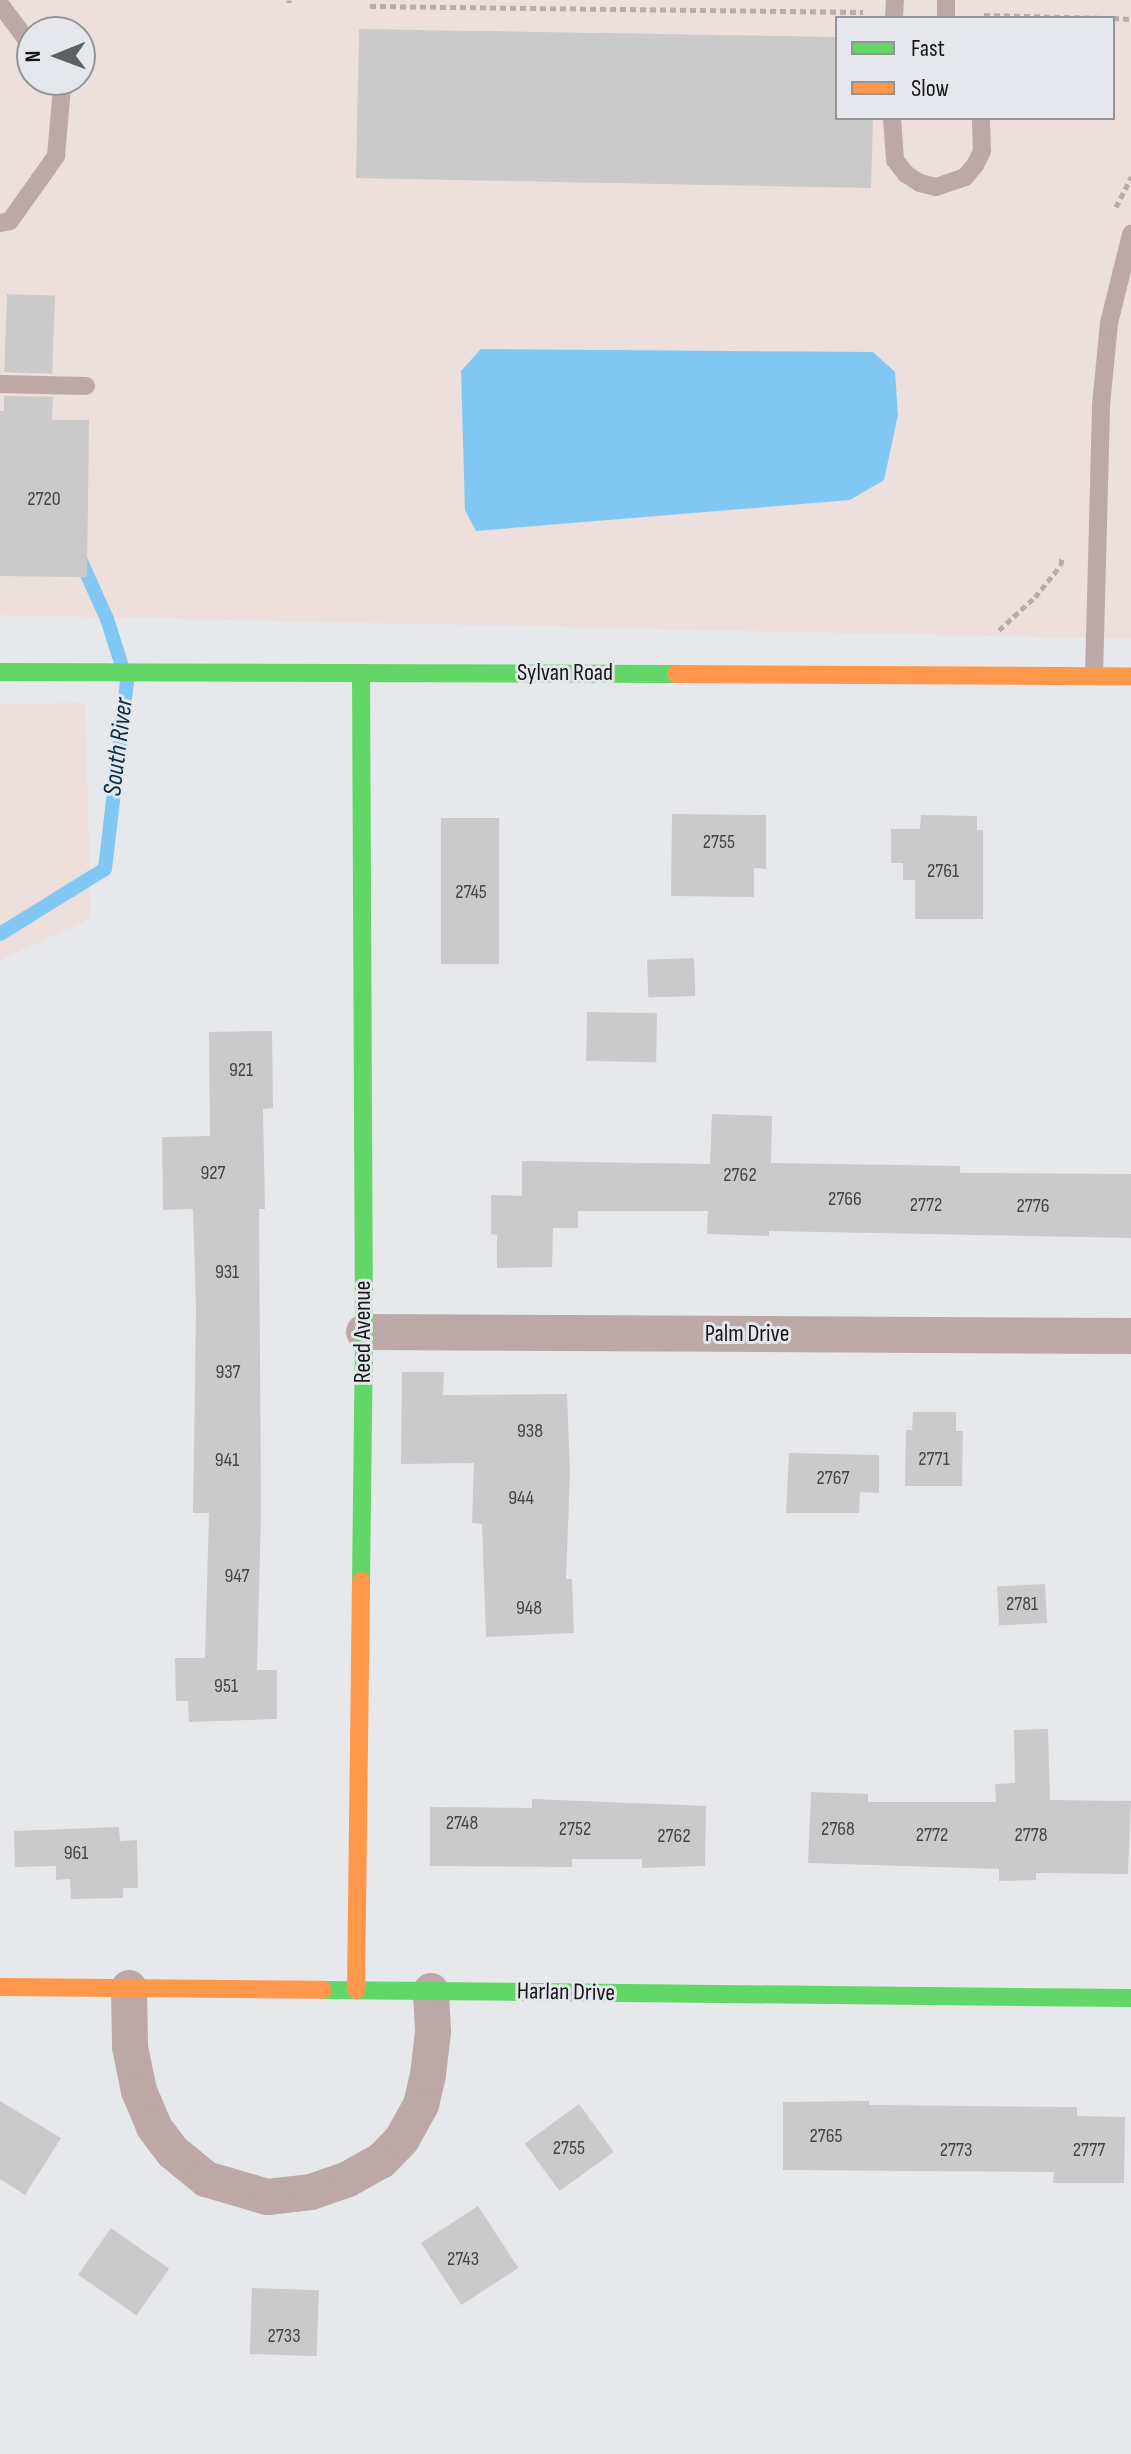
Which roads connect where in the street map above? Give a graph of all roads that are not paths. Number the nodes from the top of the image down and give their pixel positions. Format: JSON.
{"nodes":[{"id":1,"x":1,"y":6,"type":"edge"},
{"id":2,"x":16,"y":26,"type":"edge"},
{"id":3,"x":61,"y":96,"type":"edge"},
{"id":4,"x":892,"y":120,"type":"edge"},
{"id":5,"x":981,"y":120,"type":"edge"},
{"id":6,"x":0,"y":223,"type":"edge"},
{"id":7,"x":1131,"y":234,"type":"edge"},
{"id":8,"x":0,"y":384,"type":"edge"},
{"id":9,"x":86,"y":386,"type":"dead end"},
{"id":10,"x":0,"y":672,"type":"edge"},
{"id":11,"x":361,"y":673,"type":"junction"},
{"id":12,"x":1094,"y":676,"type":"junction"},
{"id":13,"x":1131,"y":676,"type":"edge"},
{"id":14,"x":364,"y":1332,"type":"junction"},
{"id":15,"x":1131,"y":1336,"type":"edge"},
{"id":16,"x":0,"y":1987,"type":"edge"},
{"id":17,"x":129,"y":1988,"type":"junction"},
{"id":18,"x":356,"y":1990,"type":"junction"},
{"id":19,"x":431,"y":1991,"type":"junction"},
{"id":20,"x":1131,"y":1998,"type":"edge"}],
"edges":[{"from":1,"to":2,"type":"lane"},
{"from":3,"to":6,"type":"lane"},
{"from":4,"to":5,"type":"lane"},
{"from":7,"to":12,"type":"lane"},
{"from":8,"to":9,"type":"lane"},
{"from":10,"to":11,"type":"street","name":"Sylvan Road"},
{"from":11,"to":12,"type":"street","name":"Sylvan Road"},
{"from":11,"to":14,"type":"street","name":"Reed Avenue"},
{"from":12,"to":13,"type":"street","name":"Sylvan Road"},
{"from":14,"to":15,"type":"street","name":"Palm Drive"},
{"from":14,"to":18,"type":"street","name":"Reed Avenue"},
{"from":16,"to":17,"type":"street","name":"Harlan Drive"},
{"from":17,"to":18,"type":"street","name":"Harlan Drive"},
{"from":17,"to":19,"type":"street"},
{"from":18,"to":19,"type":"street","name":"Harlan Drive"},
{"from":19,"to":20,"type":"street","name":"Harlan Drive"}]}
